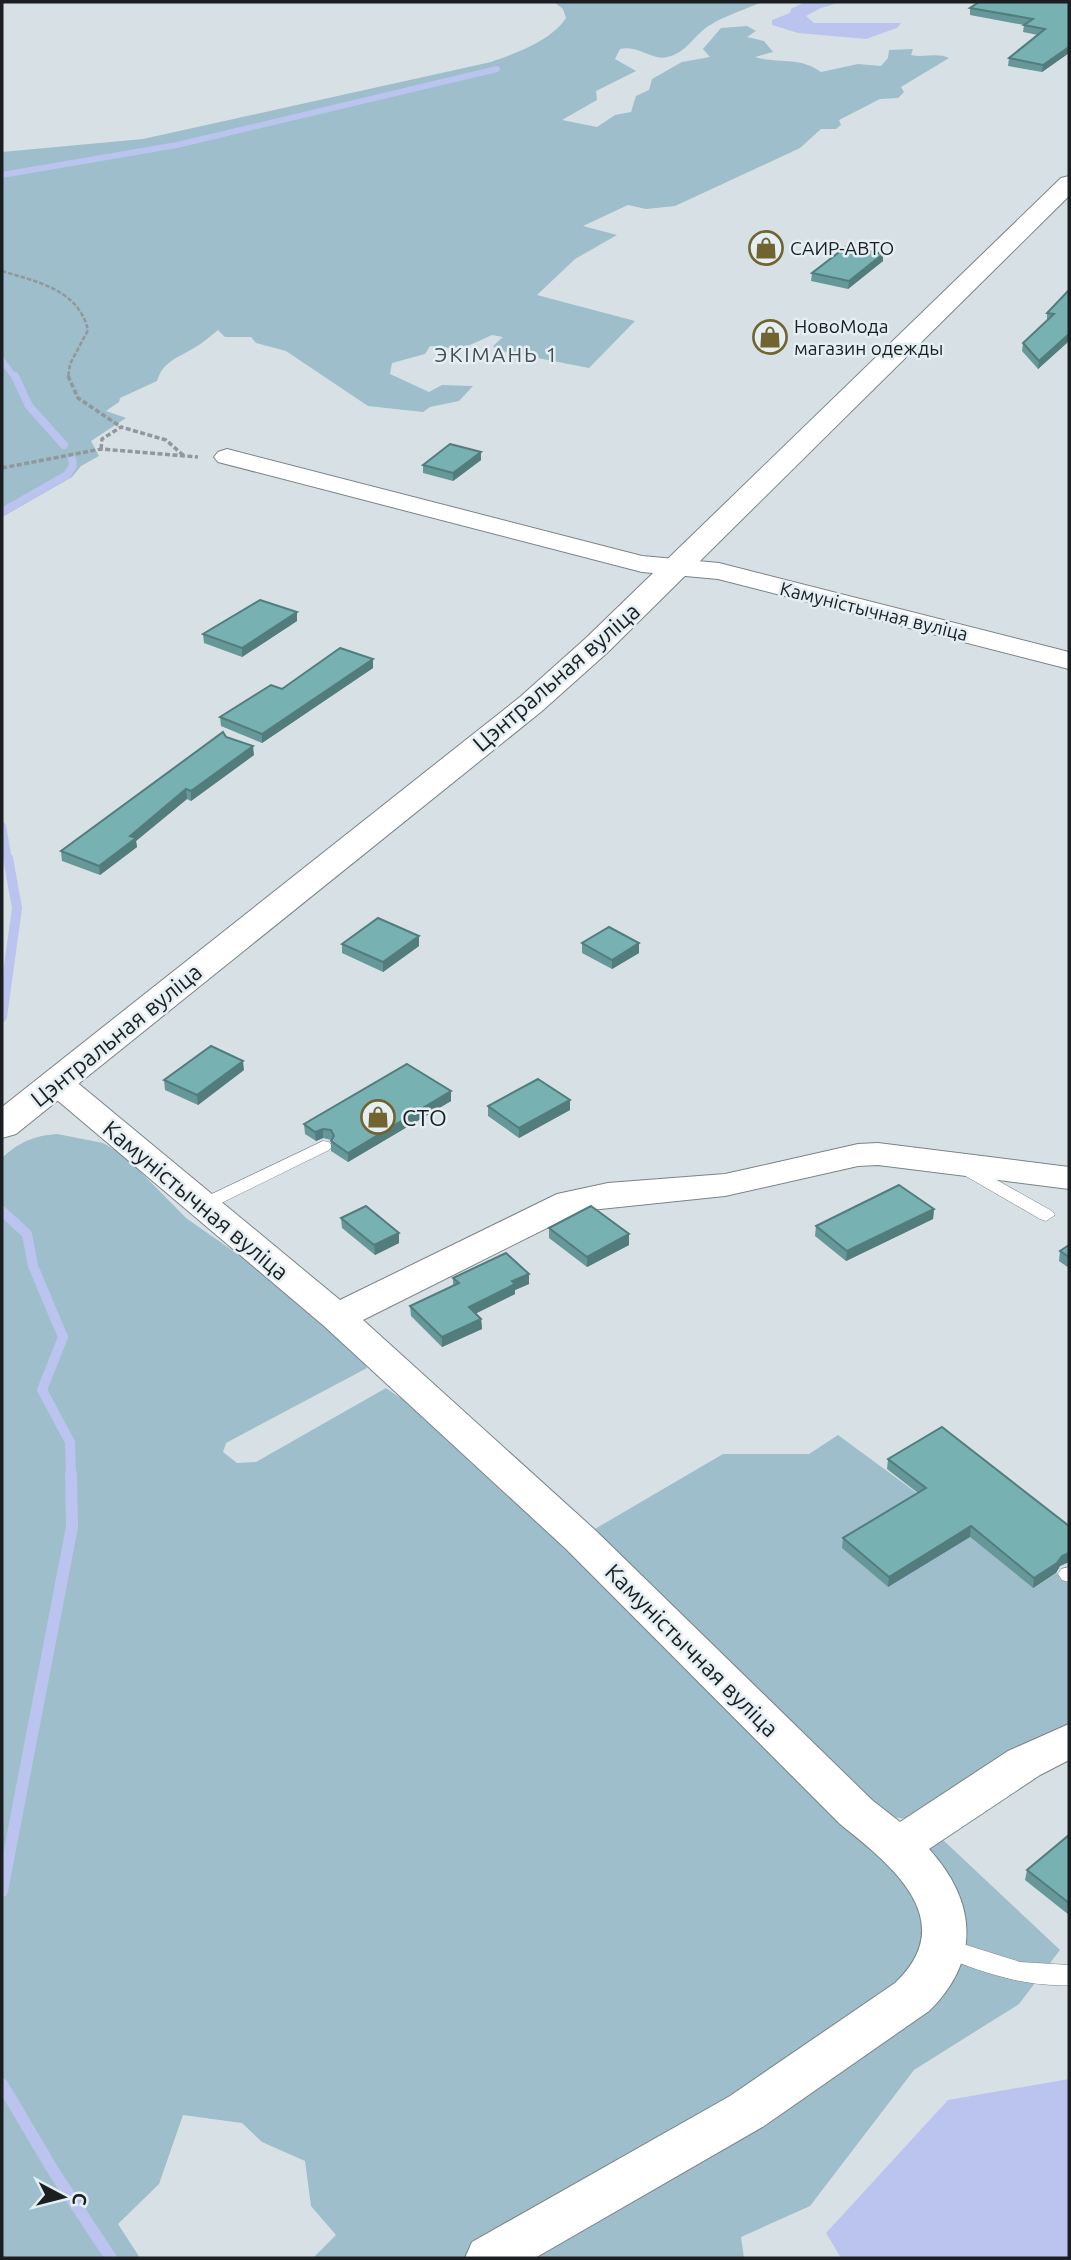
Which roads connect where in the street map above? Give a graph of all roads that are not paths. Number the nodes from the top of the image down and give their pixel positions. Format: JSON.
{"nodes":[{"id":1,"x":1069,"y":183,"type":"edge"},
{"id":2,"x":227,"y":457,"type":"road end"},
{"id":3,"x":678,"y":567,"type":"junction"},
{"id":4,"x":1069,"y":661,"type":"edge"},
{"id":5,"x":56,"y":1082,"type":"junction"},
{"id":6,"x":2,"y":1126,"type":"edge"},
{"id":7,"x":323,"y":1146,"type":"dead end"},
{"id":8,"x":960,"y":1165,"type":"junction"},
{"id":9,"x":1069,"y":1178,"type":"edge"},
{"id":10,"x":201,"y":1206,"type":"junction"},
{"id":11,"x":1046,"y":1215,"type":"dead end"},
{"id":12,"x":337,"y":1317,"type":"junction"},
{"id":13,"x":1069,"y":1741,"type":"edge"},
{"id":14,"x":899,"y":1846,"type":"junction"},
{"id":15,"x":944,"y":1947,"type":"junction"},
{"id":16,"x":1069,"y":1975,"type":"edge"},
{"id":17,"x":489,"y":2258,"type":"edge"}],
"edges":[{"from":1,"to":3,"type":"main road","name":"Цэнтральная вуліца"},
{"from":2,"to":3,"type":"street","name":"Камуністычная вуліца"},
{"from":3,"to":4,"type":"street","name":"Камуністычная вуліца"},
{"from":3,"to":5,"type":"main road","name":"Цэнтральная вуліца"},
{"from":5,"to":6,"type":"main road","name":"Цэнтральная вуліца"},
{"from":5,"to":10,"type":"street","name":"Камуністычная вуліца"},
{"from":7,"to":10,"type":"lane"},
{"from":8,"to":9,"type":"street"},
{"from":8,"to":11,"type":"lane"},
{"from":8,"to":12,"type":"street"},
{"from":10,"to":12,"type":"street","name":"Камуністычная вуліца"},
{"from":12,"to":14,"type":"street","name":"Камуністычная вуліца"},
{"from":13,"to":14,"type":"street"},
{"from":14,"to":15,"type":"street","name":"Камуністычная вуліца"},
{"from":15,"to":16,"type":"lane"},
{"from":15,"to":17,"type":"street"}]}
